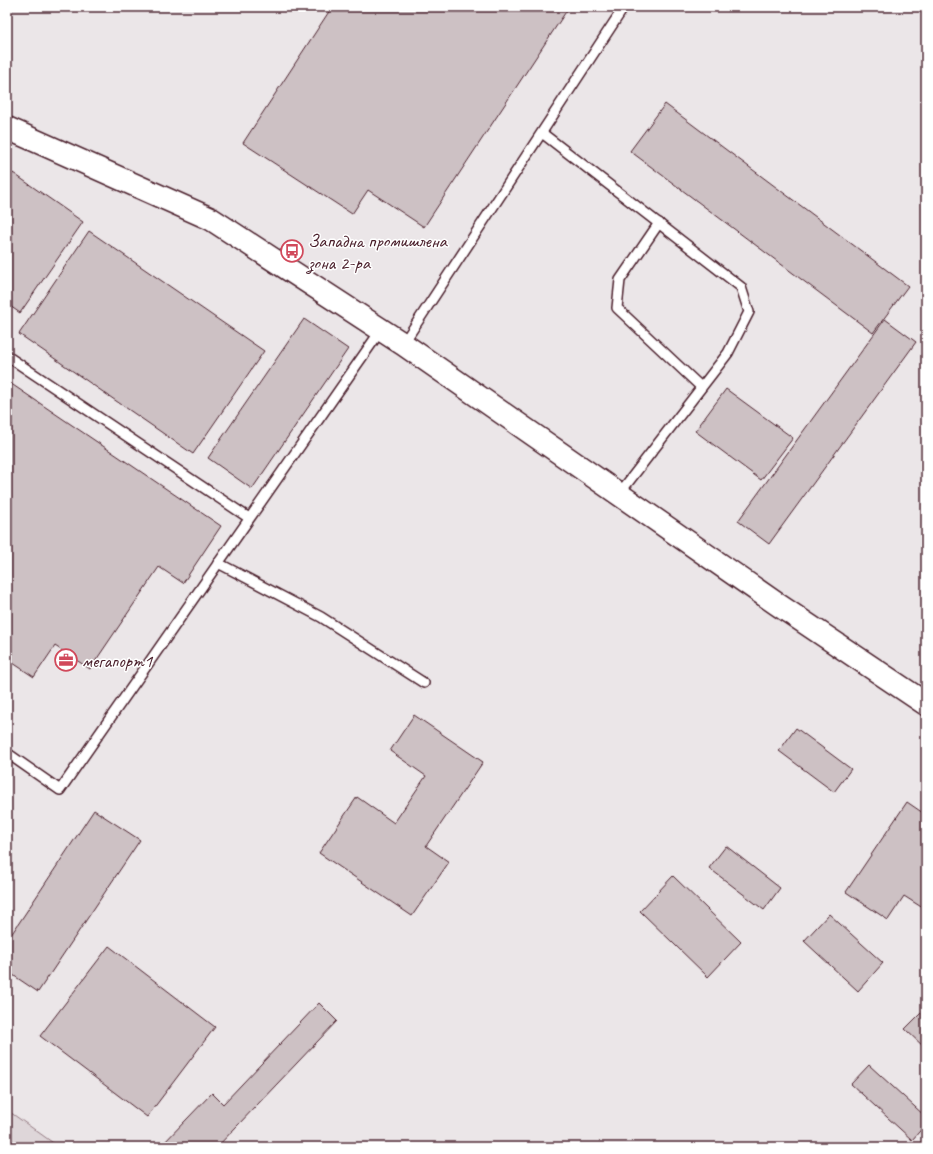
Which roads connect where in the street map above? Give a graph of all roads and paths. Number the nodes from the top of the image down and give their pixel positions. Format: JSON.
{"nodes":[{"id":1,"x":624,"y":7,"type":"edge"},
{"id":2,"x":7,"y":128,"type":"edge"},
{"id":3,"x":542,"y":133,"type":"junction"},
{"id":4,"x":659,"y":223,"type":"junction"},
{"id":5,"x":381,"y":330,"type":"junction"},
{"id":6,"x":403,"y":344,"type":"junction"},
{"id":7,"x":7,"y":356,"type":"edge"},
{"id":8,"x":701,"y":387,"type":"junction"},
{"id":9,"x":619,"y":494,"type":"junction"},
{"id":10,"x":249,"y":518,"type":"junction"},
{"id":11,"x":218,"y":563,"type":"junction"},
{"id":12,"x":424,"y":683,"type":"dead end"},
{"id":13,"x":926,"y":704,"type":"edge"},
{"id":14,"x":7,"y":753,"type":"edge"}],
"edges":[{"from":1,"to":3,"type":"lane"},
{"from":2,"to":5,"type":"street"},
{"from":3,"to":4,"type":"lane"},
{"from":3,"to":6,"type":"lane"},
{"from":4,"to":8,"type":"lane"},
{"from":4,"to":8,"type":"lane"},
{"from":5,"to":6,"type":"street"},
{"from":5,"to":10,"type":"lane"},
{"from":6,"to":9,"type":"street"},
{"from":7,"to":10,"type":"lane"},
{"from":8,"to":9,"type":"lane"},
{"from":9,"to":13,"type":"street"},
{"from":10,"to":11,"type":"lane"},
{"from":11,"to":12,"type":"lane"},
{"from":11,"to":14,"type":"lane"}]}
